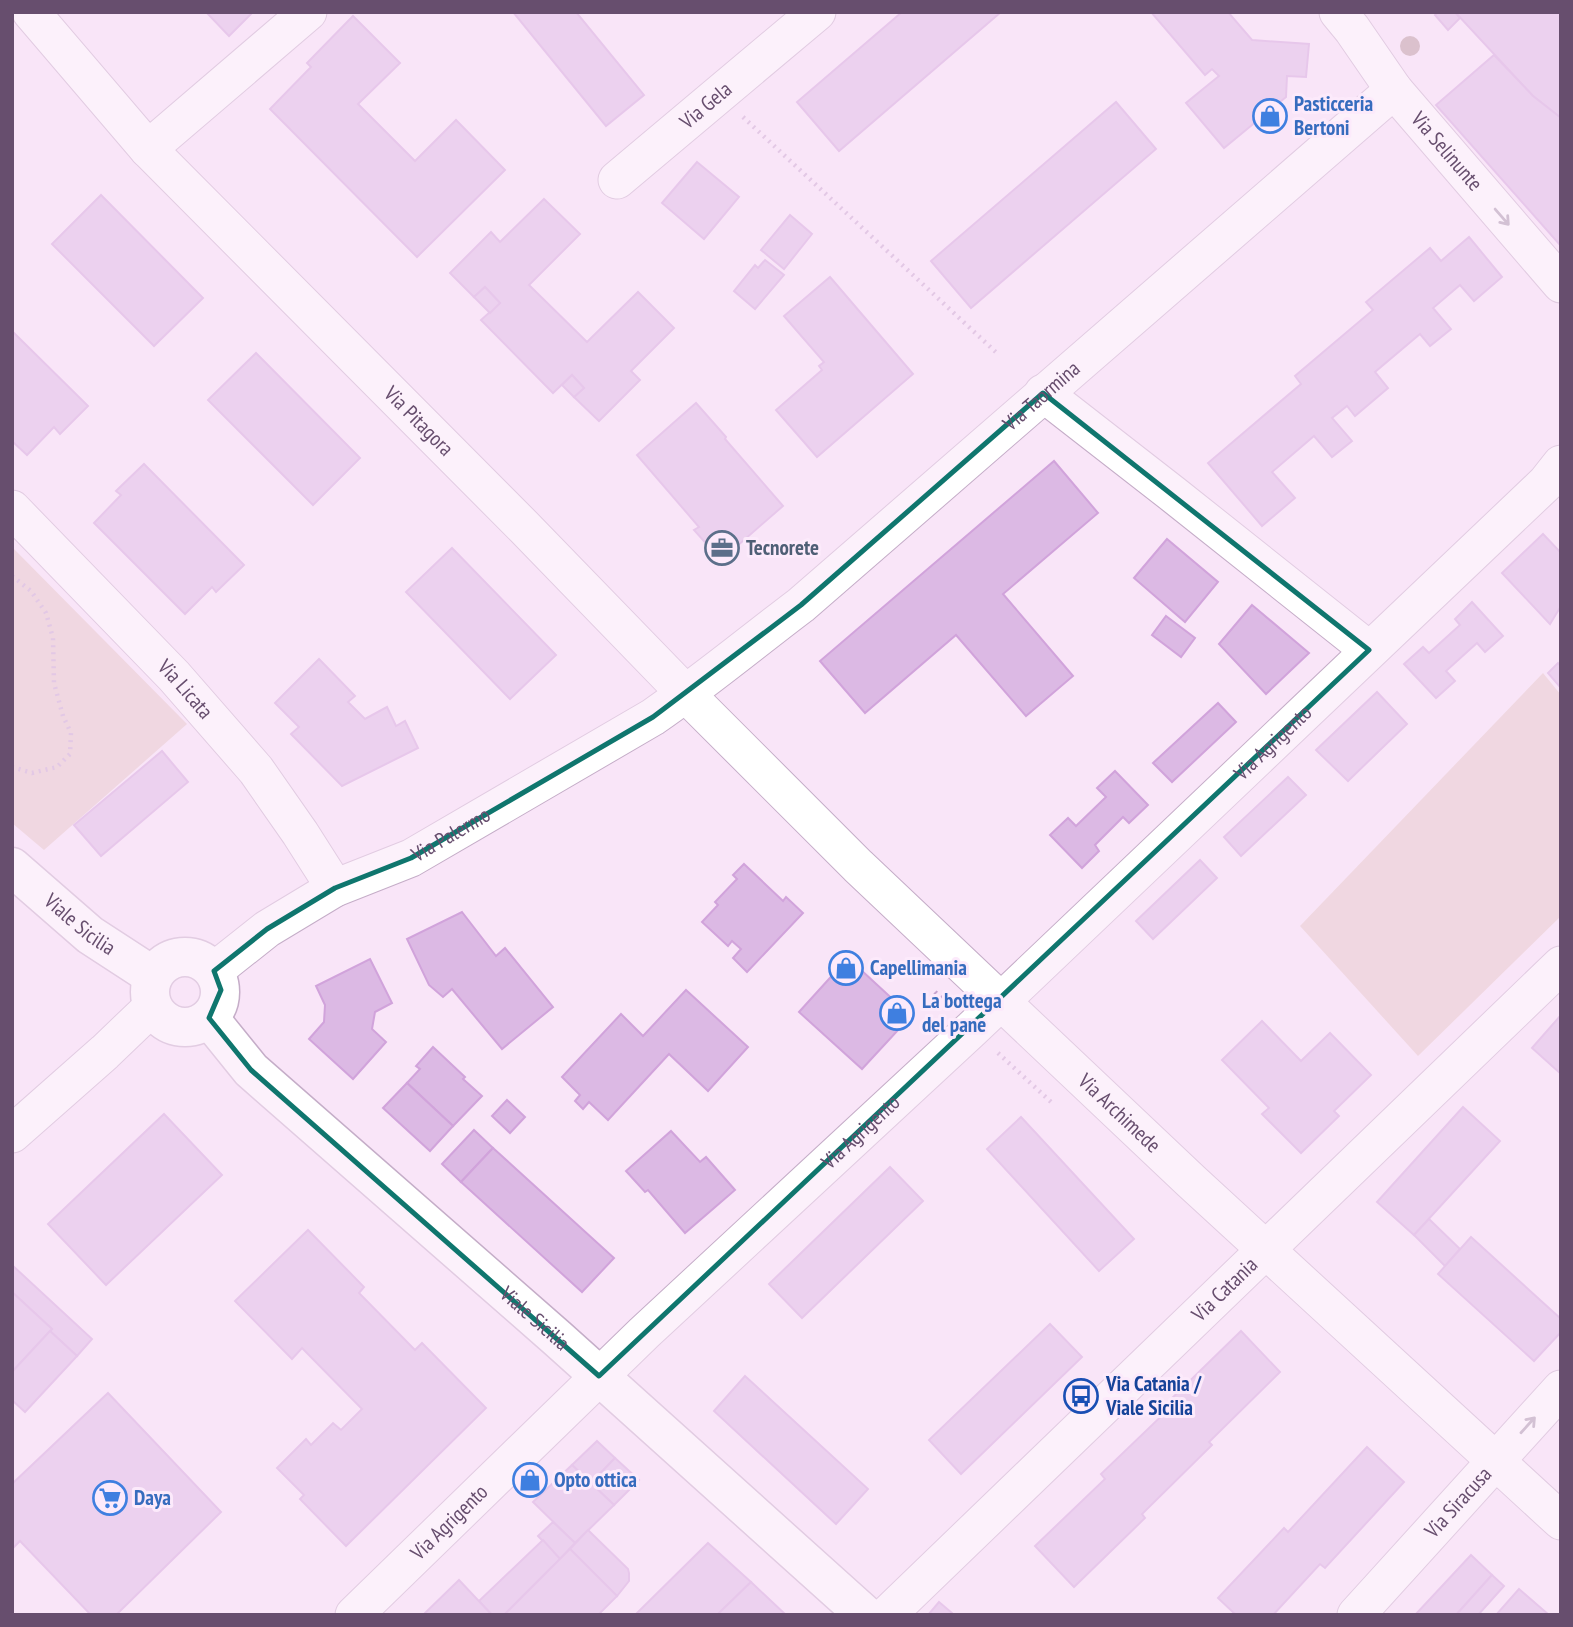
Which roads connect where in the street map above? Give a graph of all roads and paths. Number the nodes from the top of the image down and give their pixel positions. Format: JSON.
{"nodes":[{"id":1,"x":32,"y":12,"type":"edge"},
{"id":2,"x":308,"y":12,"type":"edge"},
{"id":3,"x":1338,"y":12,"type":"edge"},
{"id":4,"x":797,"y":18,"type":"edge"},
{"id":5,"x":1394,"y":90,"type":"junction"},
{"id":6,"x":735,"y":109,"type":"dead end"},
{"id":7,"x":148,"y":149,"type":"junction"},
{"id":8,"x":617,"y":180,"type":"dead end"},
{"id":9,"x":1561,"y":284,"type":"edge"},
{"id":10,"x":999,"y":355,"type":"dead end"},
{"id":11,"x":1043,"y":393,"type":"junction"},
{"id":12,"x":1561,"y":464,"type":"edge"},
{"id":13,"x":12,"y":509,"type":"edge"},
{"id":14,"x":12,"y":576,"type":"edge"},
{"id":15,"x":1369,"y":650,"type":"junction"},
{"id":16,"x":686,"y":694,"type":"junction"},
{"id":17,"x":12,"y":766,"type":"edge"},
{"id":18,"x":12,"y":867,"type":"edge"},
{"id":19,"x":335,"y":888,"type":"junction"},
{"id":20,"x":1561,"y":965,"type":"edge"},
{"id":21,"x":214,"y":971,"type":"junction"},
{"id":22,"x":153,"y":991,"type":"junction"},
{"id":23,"x":1000,"y":1002,"type":"junction"},
{"id":24,"x":209,"y":1018,"type":"junction"},
{"id":25,"x":12,"y":1134,"type":"edge"},
{"id":26,"x":1265,"y":1249,"type":"junction"},
{"id":27,"x":599,"y":1376,"type":"junction"},
{"id":28,"x":1561,"y":1389,"type":"edge"},
{"id":29,"x":1497,"y":1461,"type":"junction"},
{"id":30,"x":1561,"y":1521,"type":"edge"},
{"id":31,"x":354,"y":1615,"type":"edge"},
{"id":32,"x":865,"y":1615,"type":"edge"},
{"id":33,"x":887,"y":1615,"type":"edge"},
{"id":34,"x":1356,"y":1615,"type":"edge"}],
"edges":[{"from":1,"to":7,"type":"street","name":"Via Pitagora"},
{"from":2,"to":7,"type":"street"},
{"from":3,"to":5,"type":"street","name":"Via Selinunte"},
{"from":4,"to":8,"type":"street","name":"Via Gela"},
{"from":5,"to":9,"type":"street","name":"Via Selinunte","one_way":true},
{"from":5,"to":11,"type":"street","name":"Via Taormina"},
{"from":6,"to":10,"type":"path"},
{"from":7,"to":16,"type":"street","name":"Via Pitagora"},
{"from":11,"to":15,"type":"street"},
{"from":11,"to":16,"type":"street","name":"Via Taormina"},
{"from":12,"to":15,"type":"street","name":"Via Agrigento"},
{"from":13,"to":19,"type":"street","name":"Via Licata"},
{"from":14,"to":17,"type":"path"},
{"from":15,"to":23,"type":"street","name":"Via Agrigento"},
{"from":16,"to":19,"type":"street","name":"Via Palermo"},
{"from":16,"to":23,"type":"street","name":"Via Archimede"},
{"from":18,"to":22,"type":"street","name":"Viale Sicilia"},
{"from":19,"to":21,"type":"street","name":"Via Palermo"},
{"from":20,"to":26,"type":"street","name":"Via Catania"},
{"from":21,"to":22,"type":"street"},
{"from":21,"to":24,"type":"street"},
{"from":22,"to":24,"type":"street"},
{"from":22,"to":25,"type":"street"},
{"from":23,"to":26,"type":"street","name":"Via Archimede"},
{"from":23,"to":27,"type":"street","name":"Via Agrigento"},
{"from":24,"to":27,"type":"street","name":"Viale Sicilia"},
{"from":26,"to":29,"type":"street","name":"Via Archimede"},
{"from":26,"to":33,"type":"street","name":"Via Catania"},
{"from":27,"to":31,"type":"street","name":"Via Agrigento"},
{"from":27,"to":32,"type":"street","name":"Viale Sicilia"},
{"from":29,"to":28,"type":"street","name":"Via Siracusa","one_way":true},
{"from":29,"to":30,"type":"street","name":"Via Archimede"},
{"from":29,"to":34,"type":"street","name":"Via Siracusa"}]}
